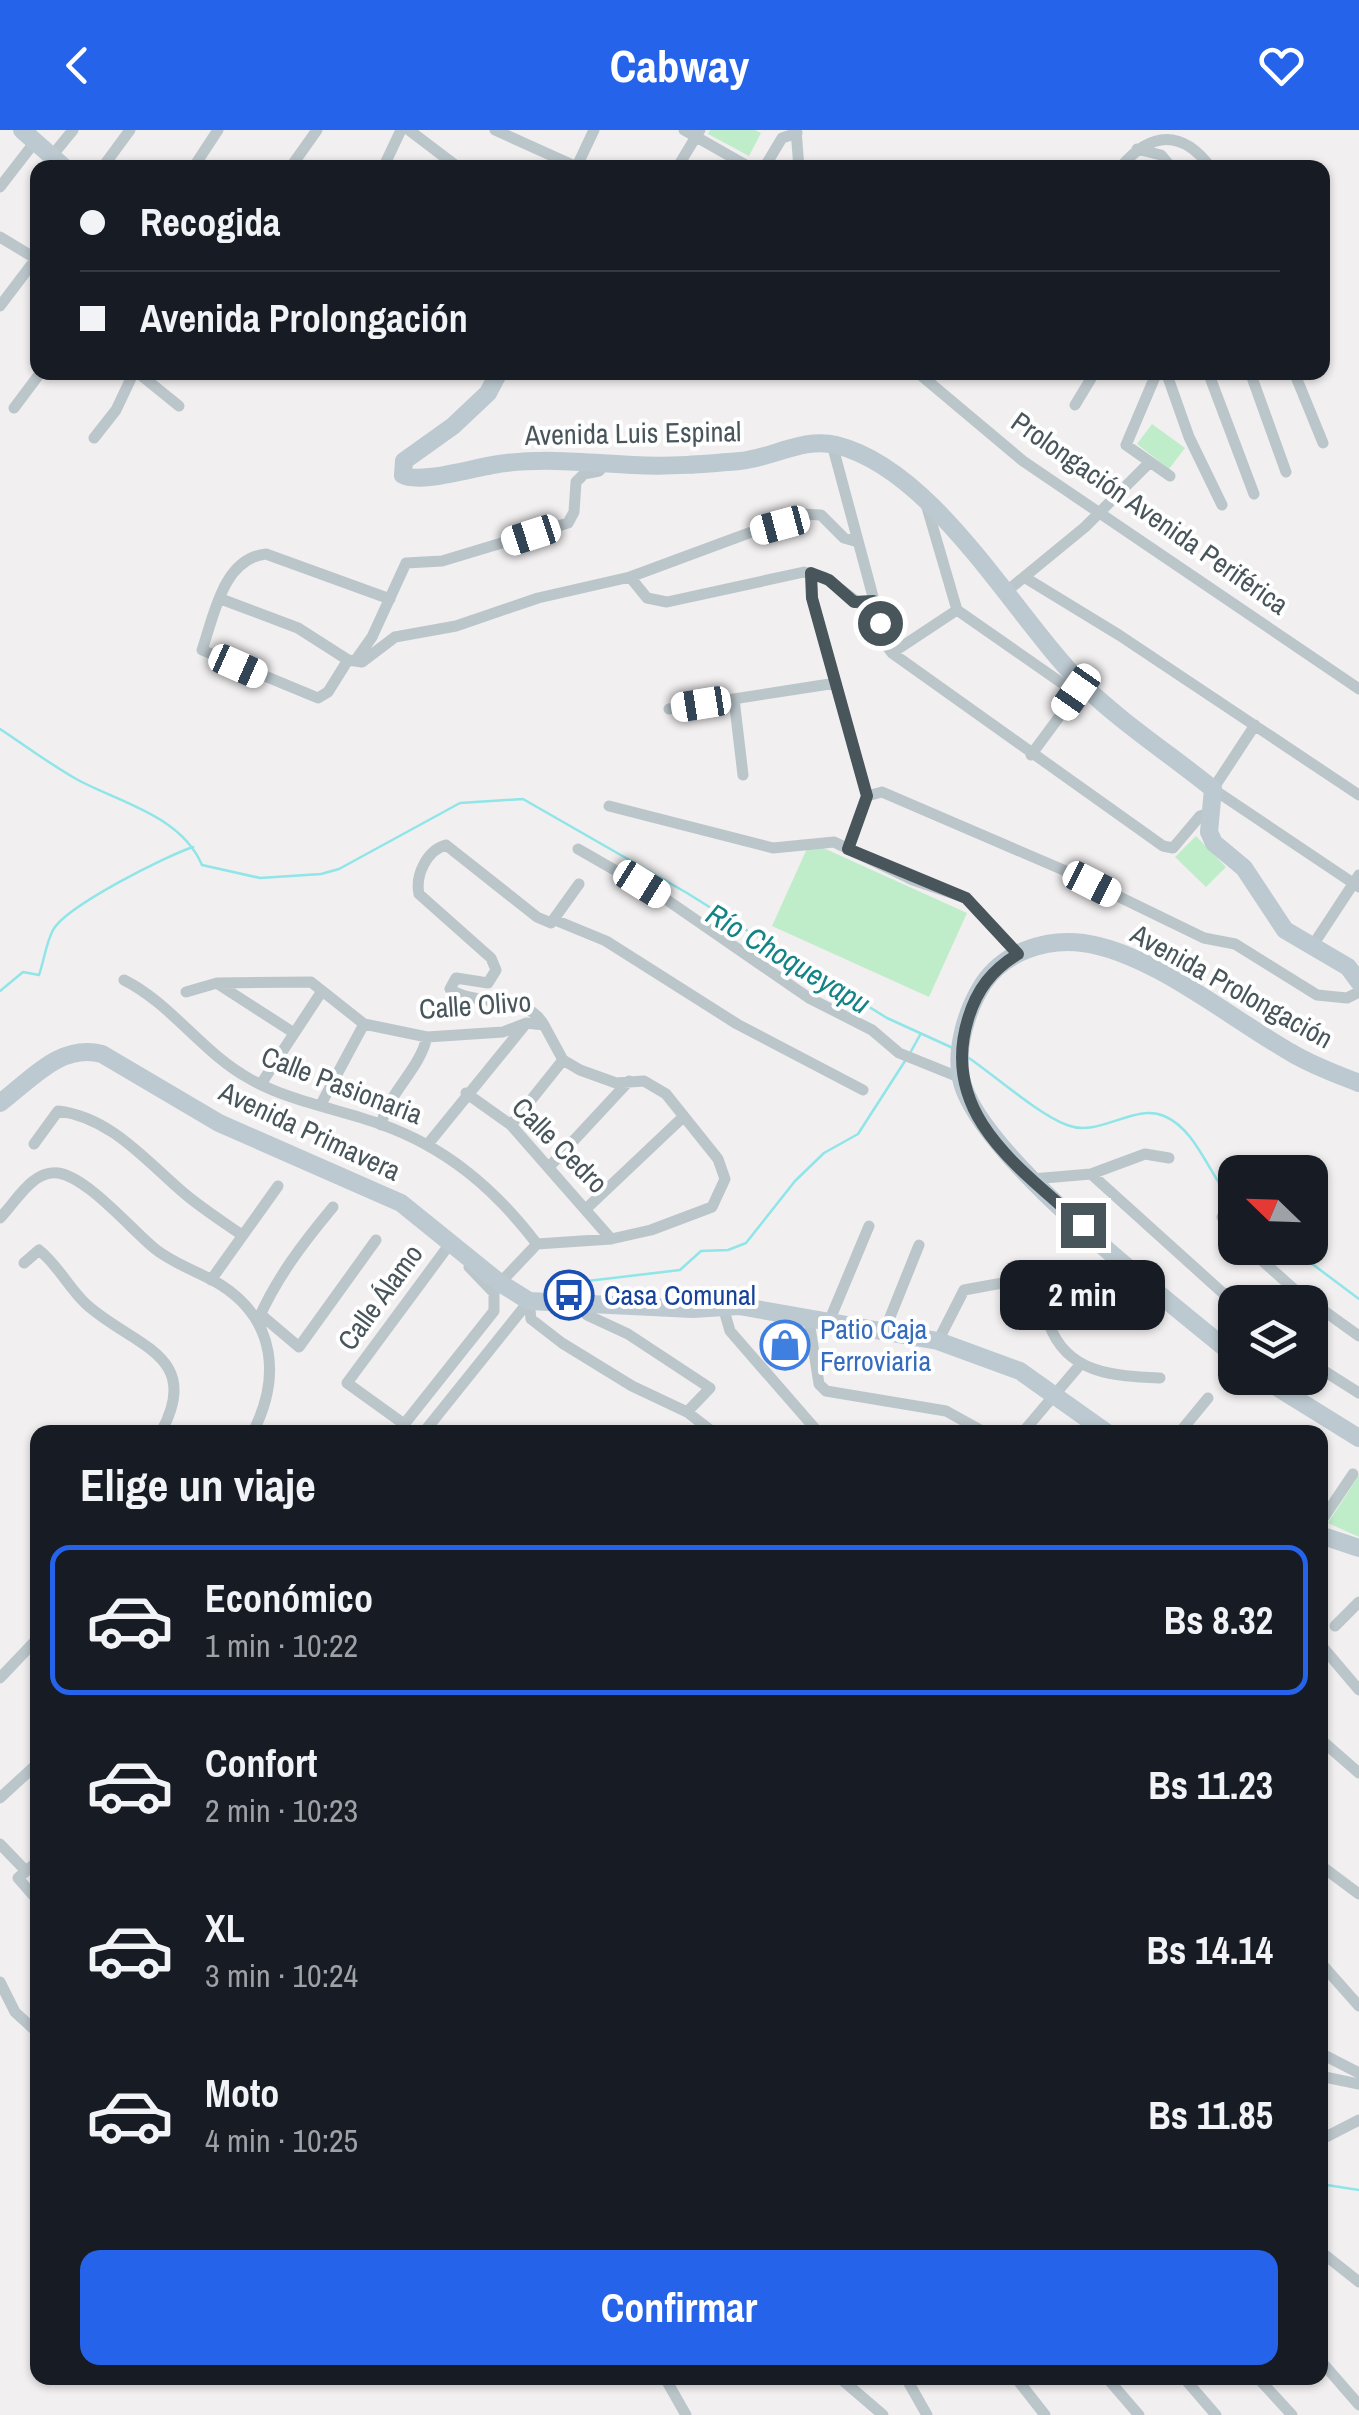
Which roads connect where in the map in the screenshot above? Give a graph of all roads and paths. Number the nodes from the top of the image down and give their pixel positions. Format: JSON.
{"nodes":[{"id":1,"x":73,"y":130,"type":"edge"},
{"id":2,"x":130,"y":130,"type":"edge"},
{"id":3,"x":218,"y":130,"type":"edge"},
{"id":4,"x":317,"y":130,"type":"edge"},
{"id":5,"x":405,"y":130,"type":"edge"},
{"id":6,"x":495,"y":130,"type":"edge"},
{"id":7,"x":594,"y":130,"type":"edge"},
{"id":8,"x":684,"y":130,"type":"edge"},
{"id":9,"x":796,"y":131,"type":"edge"},
{"id":10,"x":698,"y":134,"type":"edge"},
{"id":11,"x":28,"y":136,"type":"edge"},
{"id":12,"x":1137,"y":149,"type":"junction"},
{"id":13,"x":56,"y":160,"type":"edge"},
{"id":14,"x":59,"y":160,"type":"edge"},
{"id":15,"x":108,"y":160,"type":"edge"},
{"id":16,"x":198,"y":160,"type":"edge"},
{"id":17,"x":296,"y":160,"type":"edge"},
{"id":18,"x":388,"y":160,"type":"edge"},
{"id":19,"x":445,"y":160,"type":"edge"},
{"id":20,"x":561,"y":160,"type":"edge"},
{"id":21,"x":579,"y":160,"type":"edge"},
{"id":22,"x":681,"y":160,"type":"edge"},
{"id":23,"x":739,"y":160,"type":"edge"},
{"id":24,"x":769,"y":160,"type":"edge"},
{"id":25,"x":798,"y":160,"type":"edge"},
{"id":26,"x":1127,"y":160,"type":"edge"},
{"id":27,"x":1165,"y":160,"type":"edge"},
{"id":28,"x":1205,"y":160,"type":"edge"},
{"id":29,"x":0,"y":187,"type":"edge"},
{"id":30,"x":0,"y":237,"type":"edge"},
{"id":31,"x":30,"y":254,"type":"edge"},
{"id":32,"x":30,"y":267,"type":"edge"},
{"id":33,"x":0,"y":306,"type":"edge"},
{"id":34,"x":35,"y":380,"type":"edge"},
{"id":35,"x":132,"y":380,"type":"edge"},
{"id":36,"x":146,"y":380,"type":"edge"},
{"id":37,"x":495,"y":380,"type":"edge"},
{"id":38,"x":927,"y":380,"type":"edge"},
{"id":39,"x":1090,"y":380,"type":"edge"},
{"id":40,"x":1153,"y":380,"type":"edge"},
{"id":41,"x":1169,"y":380,"type":"edge"},
{"id":42,"x":1211,"y":380,"type":"edge"},
{"id":43,"x":1253,"y":380,"type":"edge"},
{"id":44,"x":1297,"y":380,"type":"edge"},
{"id":45,"x":1075,"y":405,"type":"dead end"},
{"id":46,"x":179,"y":406,"type":"dead end"},
{"id":47,"x":14,"y":408,"type":"dead end"},
{"id":48,"x":94,"y":438,"type":"dead end"},
{"id":49,"x":1324,"y":443,"type":"dead end"},
{"id":50,"x":832,"y":444,"type":"junction"},
{"id":51,"x":607,"y":462,"type":"junction"},
{"id":52,"x":1148,"y":464,"type":"junction"},
{"id":53,"x":1286,"y":472,"type":"dead end"},
{"id":54,"x":1170,"y":476,"type":"dead end"},
{"id":55,"x":1254,"y":494,"type":"dead end"},
{"id":56,"x":925,"y":500,"type":"junction"},
{"id":57,"x":1222,"y":506,"type":"dead end"},
{"id":58,"x":1098,"y":515,"type":"junction"},
{"id":59,"x":858,"y":542,"type":"junction"},
{"id":60,"x":811,"y":573,"type":"junction"},
{"id":61,"x":630,"y":577,"type":"junction"},
{"id":62,"x":1024,"y":577,"type":"junction"},
{"id":63,"x":1007,"y":591,"type":"junction"},
{"id":64,"x":390,"y":598,"type":"junction"},
{"id":65,"x":221,"y":599,"type":"junction"},
{"id":66,"x":873,"y":601,"type":"junction"},
{"id":67,"x":957,"y":610,"type":"junction"},
{"id":68,"x":892,"y":653,"type":"junction"},
{"id":69,"x":352,"y":660,"type":"junction"},
{"id":70,"x":836,"y":683,"type":"junction"},
{"id":71,"x":1080,"y":689,"type":"junction"},
{"id":72,"x":1359,"y":689,"type":"edge"},
{"id":73,"x":734,"y":698,"type":"junction"},
{"id":74,"x":668,"y":708,"type":"dead end"},
{"id":75,"x":1254,"y":725,"type":"junction"},
{"id":76,"x":1032,"y":755,"type":"junction"},
{"id":77,"x":743,"y":775,"type":"dead end"},
{"id":78,"x":1214,"y":790,"type":"junction"},
{"id":79,"x":867,"y":796,"type":"junction"},
{"id":80,"x":1359,"y":796,"type":"edge"},
{"id":81,"x":609,"y":806,"type":"dead end"},
{"id":82,"x":1210,"y":813,"type":"junction"},
{"id":83,"x":578,"y":849,"type":"dead end"},
{"id":84,"x":848,"y":849,"type":"junction"},
{"id":85,"x":1357,"y":882,"type":"edge"},
{"id":86,"x":579,"y":884,"type":"dead end"},
{"id":87,"x":555,"y":920,"type":"junction"},
{"id":88,"x":1311,"y":948,"type":"junction"},
{"id":89,"x":1018,"y":954,"type":"junction"},
{"id":90,"x":1355,"y":972,"type":"edge"},
{"id":91,"x":124,"y":980,"type":"dead end"},
{"id":92,"x":217,"y":983,"type":"junction"},
{"id":93,"x":322,"y":991,"type":"junction"},
{"id":94,"x":186,"y":992,"type":"dead end"},
{"id":95,"x":1359,"y":992,"type":"edge"},
{"id":96,"x":526,"y":1022,"type":"junction"},
{"id":97,"x":364,"y":1024,"type":"junction"},
{"id":98,"x":544,"y":1024,"type":"junction"},
{"id":99,"x":294,"y":1033,"type":"junction"},
{"id":100,"x":427,"y":1037,"type":"junction"},
{"id":101,"x":563,"y":1060,"type":"junction"},
{"id":102,"x":961,"y":1072,"type":"junction"},
{"id":103,"x":629,"y":1081,"type":"junction"},
{"id":104,"x":1359,"y":1083,"type":"edge"},
{"id":105,"x":261,"y":1084,"type":"junction"},
{"id":106,"x":864,"y":1090,"type":"dead end"},
{"id":107,"x":466,"y":1093,"type":"junction"},
{"id":108,"x":0,"y":1103,"type":"edge"},
{"id":109,"x":320,"y":1106,"type":"junction"},
{"id":110,"x":682,"y":1118,"type":"junction"},
{"id":111,"x":382,"y":1125,"type":"junction"},
{"id":112,"x":511,"y":1125,"type":"junction"},
{"id":113,"x":34,"y":1144,"type":"dead end"},
{"id":114,"x":428,"y":1144,"type":"junction"},
{"id":115,"x":1169,"y":1158,"type":"dead end"},
{"id":116,"x":550,"y":1166,"type":"junction"},
{"id":117,"x":1090,"y":1174,"type":"junction"},
{"id":118,"x":1032,"y":1180,"type":"junction"},
{"id":119,"x":278,"y":1186,"type":"dead end"},
{"id":120,"x":332,"y":1207,"type":"dead end"},
{"id":121,"x":588,"y":1207,"type":"junction"},
{"id":122,"x":1,"y":1216,"type":"edge"},
{"id":123,"x":868,"y":1226,"type":"dead end"},
{"id":124,"x":242,"y":1235,"type":"junction"},
{"id":125,"x":612,"y":1239,"type":"junction"},
{"id":126,"x":376,"y":1240,"type":"dead end"},
{"id":127,"x":537,"y":1244,"type":"junction"},
{"id":128,"x":919,"y":1245,"type":"dead end"},
{"id":129,"x":458,"y":1246,"type":"junction"},
{"id":130,"x":24,"y":1263,"type":"dead end"},
{"id":131,"x":1267,"y":1265,"type":"edge"},
{"id":132,"x":211,"y":1280,"type":"junction"},
{"id":133,"x":500,"y":1284,"type":"junction"},
{"id":134,"x":1218,"y":1289,"type":"edge"},
{"id":135,"x":528,"y":1301,"type":"junction"},
{"id":136,"x":578,"y":1304,"type":"junction"},
{"id":137,"x":723,"y":1307,"type":"junction"},
{"id":138,"x":258,"y":1319,"type":"junction"},
{"id":139,"x":819,"y":1322,"type":"junction"},
{"id":140,"x":884,"y":1332,"type":"junction"},
{"id":141,"x":1359,"y":1336,"type":"edge"},
{"id":142,"x":1218,"y":1341,"type":"edge"},
{"id":143,"x":938,"y":1342,"type":"junction"},
{"id":144,"x":1079,"y":1366,"type":"junction"},
{"id":145,"x":1328,"y":1373,"type":"edge"},
{"id":146,"x":1160,"y":1378,"type":"dead end"},
{"id":147,"x":1055,"y":1392,"type":"junction"},
{"id":148,"x":1359,"y":1393,"type":"edge"},
{"id":149,"x":1289,"y":1395,"type":"edge"},
{"id":150,"x":1208,"y":1398,"type":"dead end"},
{"id":151,"x":687,"y":1412,"type":"junction"},
{"id":152,"x":164,"y":1425,"type":"edge"},
{"id":153,"x":257,"y":1425,"type":"edge"},
{"id":154,"x":397,"y":1425,"type":"edge"},
{"id":155,"x":403,"y":1425,"type":"edge"},
{"id":156,"x":430,"y":1425,"type":"edge"},
{"id":157,"x":704,"y":1425,"type":"edge"},
{"id":158,"x":812,"y":1425,"type":"edge"},
{"id":159,"x":972,"y":1425,"type":"edge"},
{"id":160,"x":1029,"y":1425,"type":"edge"},
{"id":161,"x":1097,"y":1425,"type":"edge"},
{"id":162,"x":1186,"y":1425,"type":"edge"},
{"id":163,"x":1359,"y":1438,"type":"edge"},
{"id":164,"x":1353,"y":1474,"type":"dead end"},
{"id":165,"x":1328,"y":1511,"type":"edge"},
{"id":166,"x":1328,"y":1538,"type":"edge"},
{"id":167,"x":1359,"y":1548,"type":"edge"},
{"id":168,"x":1359,"y":1602,"type":"edge"},
{"id":169,"x":1336,"y":1626,"type":"dead end"},
{"id":170,"x":30,"y":1646,"type":"edge"},
{"id":171,"x":1328,"y":1653,"type":"edge"},
{"id":172,"x":0,"y":1678,"type":"edge"},
{"id":173,"x":1359,"y":1690,"type":"edge"},
{"id":174,"x":1328,"y":1745,"type":"edge"},
{"id":175,"x":30,"y":1770,"type":"edge"},
{"id":176,"x":1359,"y":1772,"type":"edge"},
{"id":177,"x":0,"y":1798,"type":"edge"},
{"id":178,"x":0,"y":1844,"type":"edge"},
{"id":179,"x":30,"y":1868,"type":"edge"},
{"id":180,"x":1328,"y":1871,"type":"edge"},
{"id":181,"x":22,"y":1874,"type":"junction"},
{"id":182,"x":30,"y":1888,"type":"edge"},
{"id":183,"x":1359,"y":1894,"type":"edge"},
{"id":184,"x":1328,"y":1971,"type":"edge"},
{"id":185,"x":0,"y":1982,"type":"edge"},
{"id":186,"x":1359,"y":2006,"type":"edge"},
{"id":187,"x":30,"y":2027,"type":"edge"},
{"id":188,"x":1328,"y":2057,"type":"edge"},
{"id":189,"x":1359,"y":2073,"type":"edge"},
{"id":190,"x":1328,"y":2077,"type":"edge"},
{"id":191,"x":1359,"y":2084,"type":"edge"},
{"id":192,"x":1359,"y":2120,"type":"edge"},
{"id":193,"x":1328,"y":2136,"type":"edge"},
{"id":194,"x":1328,"y":2257,"type":"edge"},
{"id":195,"x":1359,"y":2282,"type":"edge"},
{"id":196,"x":1328,"y":2369,"type":"edge"},
{"id":197,"x":669,"y":2385,"type":"edge"},
{"id":198,"x":848,"y":2385,"type":"edge"},
{"id":199,"x":910,"y":2385,"type":"edge"},
{"id":200,"x":1021,"y":2385,"type":"edge"},
{"id":201,"x":1113,"y":2385,"type":"edge"},
{"id":202,"x":1190,"y":2385,"type":"edge"},
{"id":203,"x":1264,"y":2385,"type":"edge"},
{"id":204,"x":1359,"y":2405,"type":"edge"},
{"id":205,"x":686,"y":2415,"type":"edge"},
{"id":206,"x":884,"y":2415,"type":"edge"},
{"id":207,"x":927,"y":2415,"type":"edge"},
{"id":208,"x":1045,"y":2415,"type":"edge"},
{"id":209,"x":1140,"y":2415,"type":"edge"},
{"id":210,"x":1216,"y":2415,"type":"edge"},
{"id":211,"x":1292,"y":2415,"type":"edge"}],
"edges":[{"from":1,"to":14,"type":"street"},
{"from":2,"to":15,"type":"street"},
{"from":3,"to":16,"type":"street"},
{"from":4,"to":17,"type":"street"},
{"from":5,"to":18,"type":"street"},
{"from":5,"to":19,"type":"street"},
{"from":6,"to":20,"type":"street"},
{"from":7,"to":21,"type":"street"},
{"from":8,"to":10,"type":"street"},
{"from":9,"to":24,"type":"street"},
{"from":9,"to":25,"type":"street"},
{"from":10,"to":22,"type":"street"},
{"from":10,"to":23,"type":"street"},
{"from":11,"to":13,"type":"street"},
{"from":11,"to":29,"type":"street"},
{"from":12,"to":26,"type":"street"},
{"from":12,"to":27,"type":"street"},
{"from":12,"to":28,"type":"street"},
{"from":30,"to":31,"type":"street"},
{"from":32,"to":33,"type":"street"},
{"from":34,"to":47,"type":"street"},
{"from":35,"to":48,"type":"street"},
{"from":36,"to":46,"type":"street"},
{"from":37,"to":51,"type":"street","name":"Avenida Luis Espinal"},
{"from":38,"to":58,"type":"street","name":"Prolongación Avenida Periférica"},
{"from":39,"to":45,"type":"street"},
{"from":40,"to":52,"type":"street"},
{"from":41,"to":57,"type":"street"},
{"from":42,"to":55,"type":"street"},
{"from":43,"to":53,"type":"street"},
{"from":44,"to":49,"type":"street"},
{"from":50,"to":51,"type":"street","name":"Avenida Luis Espinal"},
{"from":50,"to":56,"type":"street"},
{"from":50,"to":59,"type":"street"},
{"from":51,"to":64,"type":"street"},
{"from":52,"to":54,"type":"street"},
{"from":52,"to":58,"type":"street"},
{"from":56,"to":63,"type":"street"},
{"from":56,"to":67,"type":"street"},
{"from":58,"to":62,"type":"street"},
{"from":58,"to":72,"type":"street","name":"Prolongación Avenida Periférica"},
{"from":59,"to":61,"type":"street"},
{"from":59,"to":66,"type":"street"},
{"from":60,"to":61,"type":"street"},
{"from":60,"to":66,"type":"street"},
{"from":60,"to":70,"type":"street"},
{"from":61,"to":69,"type":"street"},
{"from":62,"to":63,"type":"street"},
{"from":62,"to":75,"type":"street"},
{"from":63,"to":71,"type":"street"},
{"from":64,"to":65,"type":"street"},
{"from":64,"to":69,"type":"street"},
{"from":65,"to":69,"type":"street"},
{"from":65,"to":69,"type":"street"},
{"from":66,"to":68,"type":"street"},
{"from":67,"to":68,"type":"street"},
{"from":67,"to":71,"type":"street"},
{"from":68,"to":76,"type":"street"},
{"from":70,"to":73,"type":"street"},
{"from":70,"to":79,"type":"street"},
{"from":71,"to":76,"type":"street"},
{"from":71,"to":78,"type":"street"},
{"from":73,"to":74,"type":"street"},
{"from":73,"to":77,"type":"street"},
{"from":75,"to":78,"type":"street"},
{"from":75,"to":80,"type":"street"},
{"from":76,"to":82,"type":"street"},
{"from":78,"to":82,"type":"street"},
{"from":78,"to":85,"type":"street"},
{"from":79,"to":84,"type":"street"},
{"from":79,"to":95,"type":"street"},
{"from":81,"to":84,"type":"street"},
{"from":82,"to":88,"type":"street"},
{"from":83,"to":102,"type":"street"},
{"from":84,"to":89,"type":"street"},
{"from":85,"to":88,"type":"street"},
{"from":86,"to":87,"type":"street"},
{"from":87,"to":98,"type":"street"},
{"from":87,"to":106,"type":"street"},
{"from":88,"to":90,"type":"street"},
{"from":89,"to":102,"type":"street"},
{"from":89,"to":104,"type":"street","name":"Avenida Prolongación"},
{"from":91,"to":105,"type":"street","name":"Calle Pasionaria"},
{"from":92,"to":93,"type":"street","name":"Calle Olivo"},
{"from":92,"to":94,"type":"street","name":"Calle Olivo"},
{"from":92,"to":99,"type":"street"},
{"from":93,"to":97,"type":"street","name":"Calle Olivo"},
{"from":93,"to":99,"type":"street"},
{"from":96,"to":98,"type":"street","name":"Calle Olivo"},
{"from":96,"to":100,"type":"street","name":"Calle Olivo"},
{"from":96,"to":107,"type":"street"},
{"from":97,"to":100,"type":"street","name":"Calle Olivo"},
{"from":97,"to":109,"type":"street"},
{"from":98,"to":101,"type":"street","name":"Calle Olivo"},
{"from":99,"to":105,"type":"street"},
{"from":100,"to":111,"type":"street"},
{"from":101,"to":103,"type":"street"},
{"from":101,"to":112,"type":"street"},
{"from":102,"to":118,"type":"street"},
{"from":103,"to":110,"type":"street"},
{"from":103,"to":116,"type":"street"},
{"from":105,"to":109,"type":"street","name":"Calle Pasionaria"},
{"from":107,"to":112,"type":"street","name":"Calle Cedro"},
{"from":107,"to":114,"type":"street"},
{"from":108,"to":129,"type":"street","name":"Avenida Primavera"},
{"from":109,"to":111,"type":"street","name":"Calle Pasionaria"},
{"from":110,"to":121,"type":"street"},
{"from":110,"to":125,"type":"street"},
{"from":111,"to":114,"type":"street","name":"Calle Pasionaria"},
{"from":112,"to":116,"type":"street","name":"Calle Cedro"},
{"from":113,"to":124,"type":"street"},
{"from":114,"to":127,"type":"street","name":"Calle Pasionaria"},
{"from":115,"to":117,"type":"street"},
{"from":116,"to":121,"type":"street","name":"Calle Cedro"},
{"from":117,"to":118,"type":"street"},
{"from":117,"to":134,"type":"street"},
{"from":118,"to":142,"type":"street"},
{"from":119,"to":124,"type":"street"},
{"from":120,"to":138,"type":"street"},
{"from":121,"to":125,"type":"street","name":"Calle Cedro"},
{"from":122,"to":132,"type":"street"},
{"from":123,"to":139,"type":"street"},
{"from":124,"to":132,"type":"street"},
{"from":125,"to":127,"type":"street"},
{"from":126,"to":138,"type":"street"},
{"from":127,"to":133,"type":"street"},
{"from":128,"to":140,"type":"street"},
{"from":129,"to":133,"type":"street","name":"Avenida Primavera"},
{"from":129,"to":154,"type":"street","name":"Calle Álamo"},
{"from":129,"to":155,"type":"street"},
{"from":130,"to":152,"type":"street"},
{"from":131,"to":141,"type":"street"},
{"from":132,"to":138,"type":"street"},
{"from":133,"to":135,"type":"street","name":"Avenida Primavera"},
{"from":135,"to":136,"type":"street","name":"Avenida Primavera"},
{"from":135,"to":151,"type":"street"},
{"from":135,"to":156,"type":"street"},
{"from":136,"to":137,"type":"street","name":"Avenida Primavera"},
{"from":136,"to":151,"type":"street"},
{"from":137,"to":139,"type":"street","name":"Avenida Primavera"},
{"from":137,"to":158,"type":"street"},
{"from":138,"to":153,"type":"street"},
{"from":139,"to":140,"type":"street","name":"Avenida Primavera"},
{"from":139,"to":159,"type":"street"},
{"from":140,"to":143,"type":"street","name":"Avenida Primavera"},
{"from":143,"to":144,"type":"street"},
{"from":143,"to":147,"type":"street","name":"Avenida Primavera"},
{"from":144,"to":146,"type":"street"},
{"from":144,"to":147,"type":"street"},
{"from":145,"to":148,"type":"street"},
{"from":147,"to":160,"type":"street"},
{"from":147,"to":161,"type":"street","name":"Avenida Primavera"},
{"from":149,"to":163,"type":"street"},
{"from":150,"to":162,"type":"street"},
{"from":151,"to":157,"type":"street"},
{"from":164,"to":165,"type":"street"},
{"from":166,"to":167,"type":"street"},
{"from":168,"to":169,"type":"street"},
{"from":170,"to":172,"type":"street"},
{"from":171,"to":173,"type":"street"},
{"from":174,"to":176,"type":"street"},
{"from":175,"to":177,"type":"street"},
{"from":178,"to":181,"type":"street"},
{"from":179,"to":181,"type":"street"},
{"from":180,"to":183,"type":"street"},
{"from":181,"to":182,"type":"street"},
{"from":184,"to":186,"type":"street"},
{"from":185,"to":187,"type":"street"},
{"from":188,"to":189,"type":"street"},
{"from":190,"to":191,"type":"street"},
{"from":192,"to":193,"type":"street"},
{"from":194,"to":195,"type":"street"},
{"from":196,"to":204,"type":"street"},
{"from":197,"to":205,"type":"street"},
{"from":198,"to":206,"type":"street"},
{"from":199,"to":207,"type":"street"},
{"from":200,"to":208,"type":"street"},
{"from":201,"to":209,"type":"street"},
{"from":202,"to":210,"type":"street"},
{"from":203,"to":211,"type":"street"}]}
